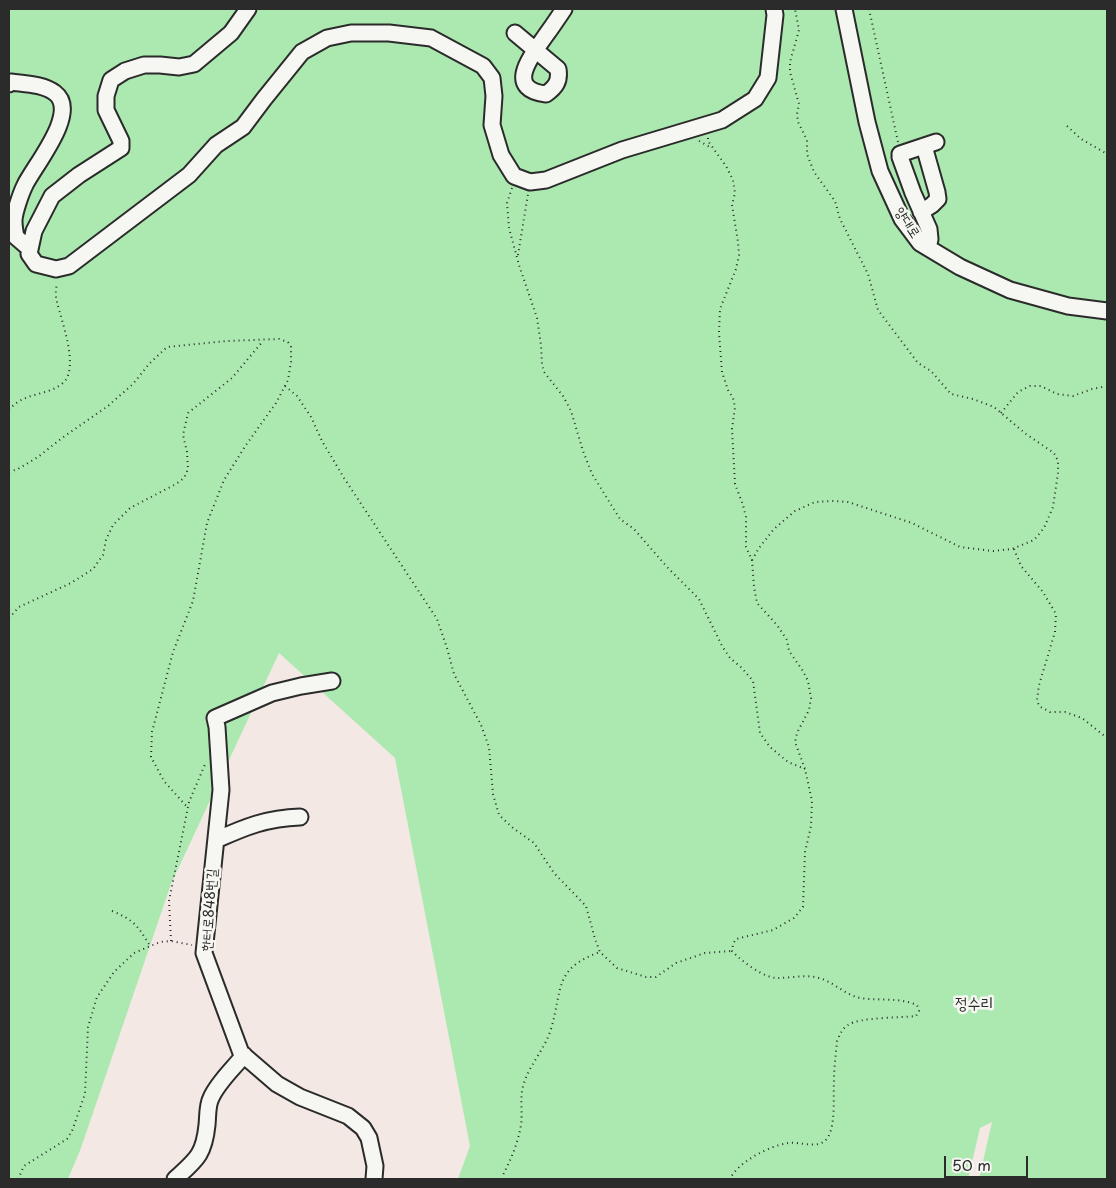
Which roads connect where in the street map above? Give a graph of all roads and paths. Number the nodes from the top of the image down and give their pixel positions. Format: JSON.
{"nodes":[{"id":1,"x":248,"y":9,"type":"edge"},
{"id":2,"x":564,"y":9,"type":"edge"},
{"id":3,"x":774,"y":9,"type":"edge"},
{"id":4,"x":795,"y":9,"type":"edge"},
{"id":5,"x":844,"y":9,"type":"edge"},
{"id":6,"x":869,"y":9,"type":"edge"},
{"id":7,"x":515,"y":33,"type":"dead end"},
{"id":8,"x":9,"y":84,"type":"edge"},
{"id":9,"x":710,"y":123,"type":"junction"},
{"id":10,"x":1067,"y":126,"type":"dead end"},
{"id":11,"x":1107,"y":154,"type":"edge"},
{"id":12,"x":900,"y":155,"type":"junction"},
{"id":13,"x":514,"y":176,"type":"junction"},
{"id":14,"x":530,"y":182,"type":"junction"},
{"id":15,"x":921,"y":212,"type":"junction"},
{"id":16,"x":928,"y":248,"type":"junction"},
{"id":17,"x":30,"y":249,"type":"junction"},
{"id":18,"x":517,"y":258,"type":"junction"},
{"id":19,"x":60,"y":268,"type":"junction"},
{"id":20,"x":1107,"y":311,"type":"edge"},
{"id":21,"x":264,"y":340,"type":"junction"},
{"id":22,"x":285,"y":386,"type":"junction"},
{"id":23,"x":1107,"y":386,"type":"edge"},
{"id":24,"x":9,"y":410,"type":"edge"},
{"id":25,"x":1001,"y":412,"type":"junction"},
{"id":26,"x":9,"y":472,"type":"edge"},
{"id":27,"x":1014,"y":548,"type":"junction"},
{"id":28,"x":752,"y":560,"type":"junction"},
{"id":29,"x":9,"y":618,"type":"edge"},
{"id":30,"x":332,"y":681,"type":"dead end"},
{"id":31,"x":1107,"y":738,"type":"edge"},
{"id":32,"x":207,"y":760,"type":"dead end"},
{"id":33,"x":805,"y":769,"type":"junction"},
{"id":34,"x":188,"y":808,"type":"junction"},
{"id":35,"x":300,"y":817,"type":"dead end"},
{"id":36,"x":216,"y":840,"type":"junction"},
{"id":37,"x":112,"y":911,"type":"dead end"},
{"id":38,"x":171,"y":940,"type":"junction"},
{"id":39,"x":150,"y":946,"type":"junction"},
{"id":40,"x":732,"y":951,"type":"junction"},
{"id":41,"x":600,"y":952,"type":"junction"},
{"id":42,"x":204,"y":953,"type":"junction"},
{"id":43,"x":244,"y":1056,"type":"junction"},
{"id":44,"x":18,"y":1179,"type":"edge"},
{"id":45,"x":175,"y":1179,"type":"edge"},
{"id":46,"x":374,"y":1179,"type":"edge"},
{"id":47,"x":503,"y":1179,"type":"edge"},
{"id":48,"x":730,"y":1179,"type":"edge"}],
"edges":[{"from":1,"to":17,"type":"street"},
{"from":2,"to":7,"type":"street"},
{"from":3,"to":9,"type":"street"},
{"from":4,"to":25,"type":"path"},
{"from":5,"to":16,"type":"street","name":"양대로"},
{"from":6,"to":12,"type":"path"},
{"from":8,"to":17,"type":"street"},
{"from":9,"to":14,"type":"street"},
{"from":9,"to":28,"type":"path"},
{"from":10,"to":11,"type":"path"},
{"from":12,"to":15,"type":"street"},
{"from":12,"to":15,"type":"street"},
{"from":13,"to":14,"type":"street"},
{"from":13,"to":18,"type":"path"},
{"from":13,"to":19,"type":"street"},
{"from":14,"to":18,"type":"path"},
{"from":15,"to":16,"type":"street"},
{"from":16,"to":20,"type":"street","name":"양대로"},
{"from":17,"to":19,"type":"street"},
{"from":18,"to":33,"type":"path"},
{"from":19,"to":24,"type":"path"},
{"from":21,"to":22,"type":"path"},
{"from":21,"to":26,"type":"path"},
{"from":21,"to":29,"type":"path"},
{"from":22,"to":34,"type":"path"},
{"from":22,"to":41,"type":"path"},
{"from":23,"to":25,"type":"path"},
{"from":25,"to":27,"type":"path"},
{"from":27,"to":28,"type":"path"},
{"from":27,"to":31,"type":"path"},
{"from":28,"to":33,"type":"path"},
{"from":30,"to":36,"type":"street","name":"한터로848번길"},
{"from":32,"to":34,"type":"path"},
{"from":33,"to":40,"type":"path"},
{"from":34,"to":38,"type":"path"},
{"from":35,"to":36,"type":"street"},
{"from":36,"to":42,"type":"street","name":"한터로848번길"},
{"from":37,"to":39,"type":"path"},
{"from":38,"to":39,"type":"path"},
{"from":38,"to":42,"type":"path"},
{"from":39,"to":44,"type":"path"},
{"from":40,"to":41,"type":"path"},
{"from":40,"to":48,"type":"path"},
{"from":41,"to":47,"type":"path"},
{"from":42,"to":43,"type":"street","name":"한터로848번길"},
{"from":43,"to":45,"type":"street"},
{"from":43,"to":46,"type":"street","name":"한터로848번길"}]}
